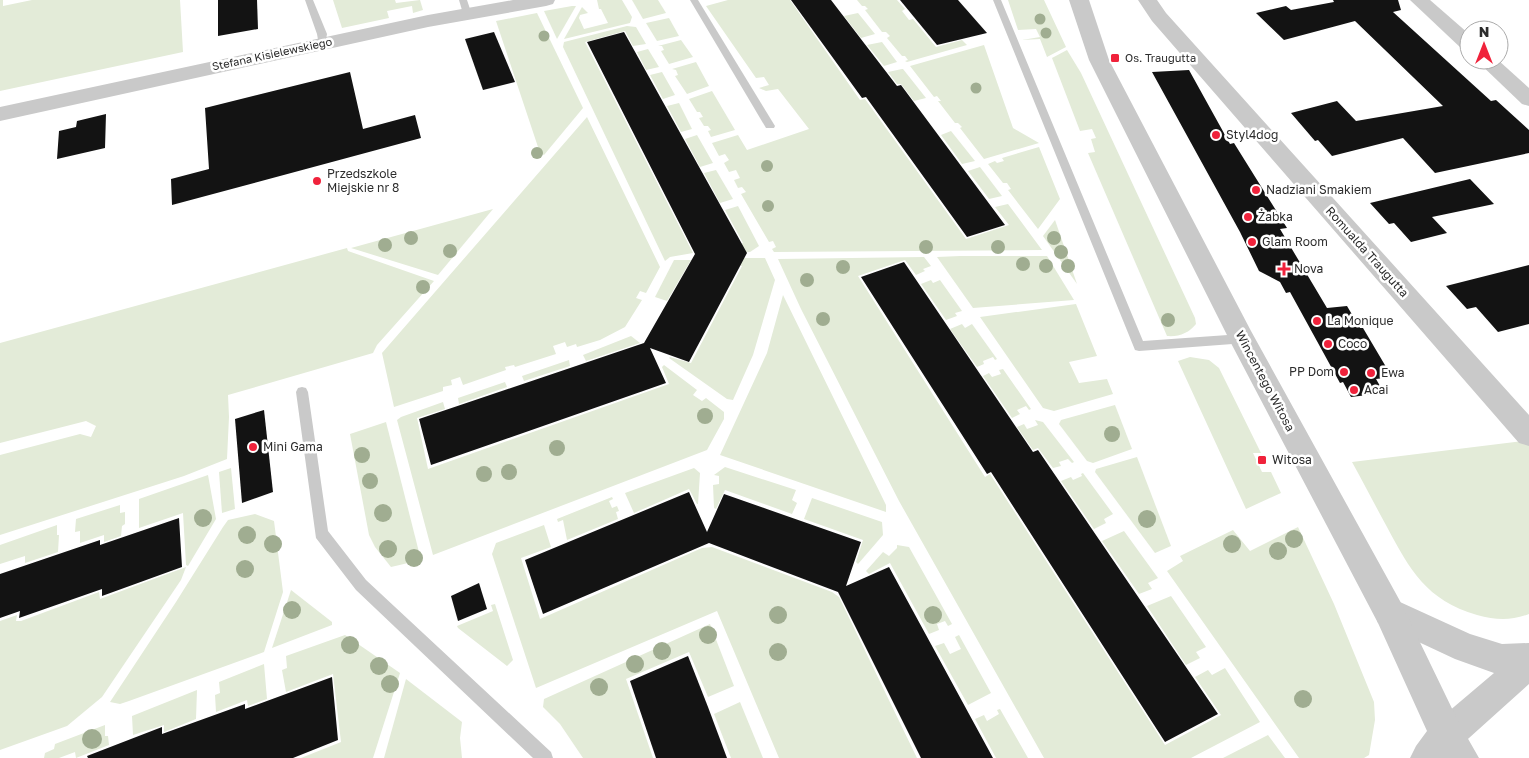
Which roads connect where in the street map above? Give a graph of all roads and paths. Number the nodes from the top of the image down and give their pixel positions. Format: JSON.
{"nodes":[{"id":1,"x":309,"y":0,"type":"edge"},
{"id":2,"x":546,"y":0,"type":"edge"},
{"id":3,"x":694,"y":0,"type":"edge"},
{"id":4,"x":997,"y":0,"type":"edge"},
{"id":5,"x":1079,"y":0,"type":"edge"},
{"id":6,"x":1147,"y":0,"type":"edge"},
{"id":7,"x":1419,"y":0,"type":"edge"},
{"id":8,"x":465,"y":7,"type":"edge"},
{"id":9,"x":1459,"y":36,"type":"edge"},
{"id":10,"x":322,"y":43,"type":"junction"},
{"id":11,"x":1497,"y":70,"type":"edge"},
{"id":12,"x":1529,"y":99,"type":"edge"},
{"id":13,"x":0,"y":114,"type":"edge"},
{"id":14,"x":770,"y":126,"type":"dead end"},
{"id":15,"x":1242,"y":339,"type":"junction"},
{"id":16,"x":302,"y":392,"type":"dead end"},
{"id":17,"x":1529,"y":434,"type":"edge"},
{"id":18,"x":1389,"y":612,"type":"junction"},
{"id":19,"x":1529,"y":660,"type":"edge"},
{"id":20,"x":1445,"y":750,"type":"edge"},
{"id":21,"x":545,"y":758,"type":"edge"}],
"edges":[{"from":1,"to":10,"type":"lane"},
{"from":2,"to":8,"type":"street","name":"Stefana Kisielewskiego"},
{"from":3,"to":14,"type":"lane"},
{"from":4,"to":15,"type":"lane"},
{"from":5,"to":15,"type":"street","name":"Wincentego Witosa"},
{"from":6,"to":17,"type":"street","name":"Romualda Traugutta"},
{"from":7,"to":9,"type":"street"},
{"from":8,"to":10,"type":"street","name":"Stefana Kisielewskiego"},
{"from":10,"to":13,"type":"street","name":"Stefana Kisielewskiego"},
{"from":11,"to":12,"type":"street"},
{"from":15,"to":18,"type":"street","name":"Wincentego Witosa"},
{"from":16,"to":21,"type":"lane"},
{"from":18,"to":19,"type":"street"},
{"from":18,"to":20,"type":"street","name":"Wincentego Witosa"},
{"from":19,"to":20,"type":"street"}]}
